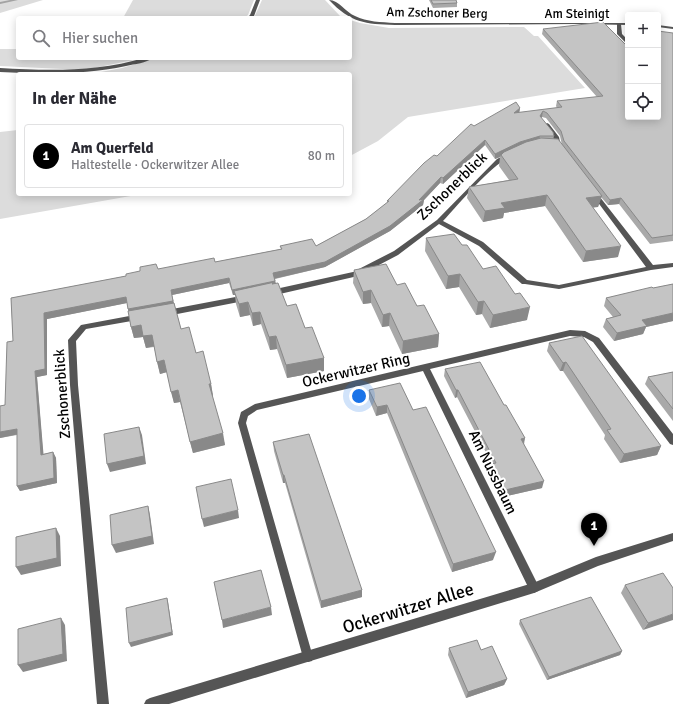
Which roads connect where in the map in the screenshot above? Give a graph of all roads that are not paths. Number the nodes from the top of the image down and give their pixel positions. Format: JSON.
{"nodes":[{"id":1,"x":258,"y":0,"type":"edge"},
{"id":2,"x":331,"y":0,"type":"edge"},
{"id":3,"x":252,"y":16,"type":"edge"},
{"id":4,"x":349,"y":16,"type":"edge"},
{"id":5,"x":352,"y":17,"type":"edge"},
{"id":6,"x":526,"y":23,"type":"joint"},
{"id":7,"x":619,"y":24,"type":"junction"},
{"id":8,"x":625,"y":24,"type":"edge"},
{"id":9,"x":661,"y":26,"type":"edge"},
{"id":10,"x":673,"y":28,"type":"edge"},
{"id":11,"x":625,"y":40,"type":"edge"},
{"id":12,"x":143,"y":60,"type":"edge"},
{"id":13,"x":0,"y":70,"type":"edge"},
{"id":14,"x":35,"y":72,"type":"edge"},
{"id":15,"x":83,"y":72,"type":"edge"},
{"id":16,"x":543,"y":120,"type":"edge"},
{"id":17,"x":546,"y":145,"type":"edge"},
{"id":18,"x":514,"y":153,"type":"edge"},
{"id":19,"x":590,"y":189,"type":"edge"},
{"id":20,"x":439,"y":221,"type":"junction"},
{"id":21,"x":673,"y":265,"type":"edge"},
{"id":22,"x":651,"y":268,"type":"junction"},
{"id":23,"x":160,"y":314,"type":"edge"},
{"id":24,"x":145,"y":316,"type":"edge"},
{"id":25,"x":426,"y":368,"type":"junction"},
{"id":26,"x":673,"y":441,"type":"edge"},
{"id":27,"x":673,"y":537,"type":"edge"},
{"id":28,"x":534,"y":588,"type":"junction"},
{"id":29,"x":308,"y":656,"type":"junction"},
{"id":30,"x":103,"y":704,"type":"edge"},
{"id":31,"x":150,"y":704,"type":"edge"}],
"edges":[{"from":1,"to":3,"type":"street"},
{"from":2,"to":4,"type":"street","name":"Am Zschoner Berg"},
{"from":5,"to":6,"type":"street","name":"Am Zschoner Berg"},
{"from":6,"to":7,"type":"street","name":"Am Steinigt"},
{"from":7,"to":8,"type":"street","name":"Am Steinigt"},
{"from":7,"to":11,"type":"street"},
{"from":9,"to":10,"type":"street"},
{"from":12,"to":15,"type":"street"},
{"from":13,"to":14,"type":"street"},
{"from":16,"to":17,"type":"street"},
{"from":18,"to":20,"type":"street","name":"Zschonerblick"},
{"from":19,"to":22,"type":"street"},
{"from":20,"to":22,"type":"street"},
{"from":20,"to":23,"type":"street","name":"Zschonerblick"},
{"from":21,"to":22,"type":"street"},
{"from":24,"to":30,"type":"street","name":"Zschonerblick"},
{"from":25,"to":26,"type":"street","name":"Ockerwitzer Ring"},
{"from":25,"to":28,"type":"street","name":"Am Nussbaum"},
{"from":25,"to":29,"type":"street","name":"Ockerwitzer Ring"},
{"from":27,"to":28,"type":"street","name":"Ockerwitzer Allee"},
{"from":28,"to":29,"type":"street","name":"Ockerwitzer Allee"},
{"from":29,"to":31,"type":"street","name":"Ockerwitzer Allee"}]}
